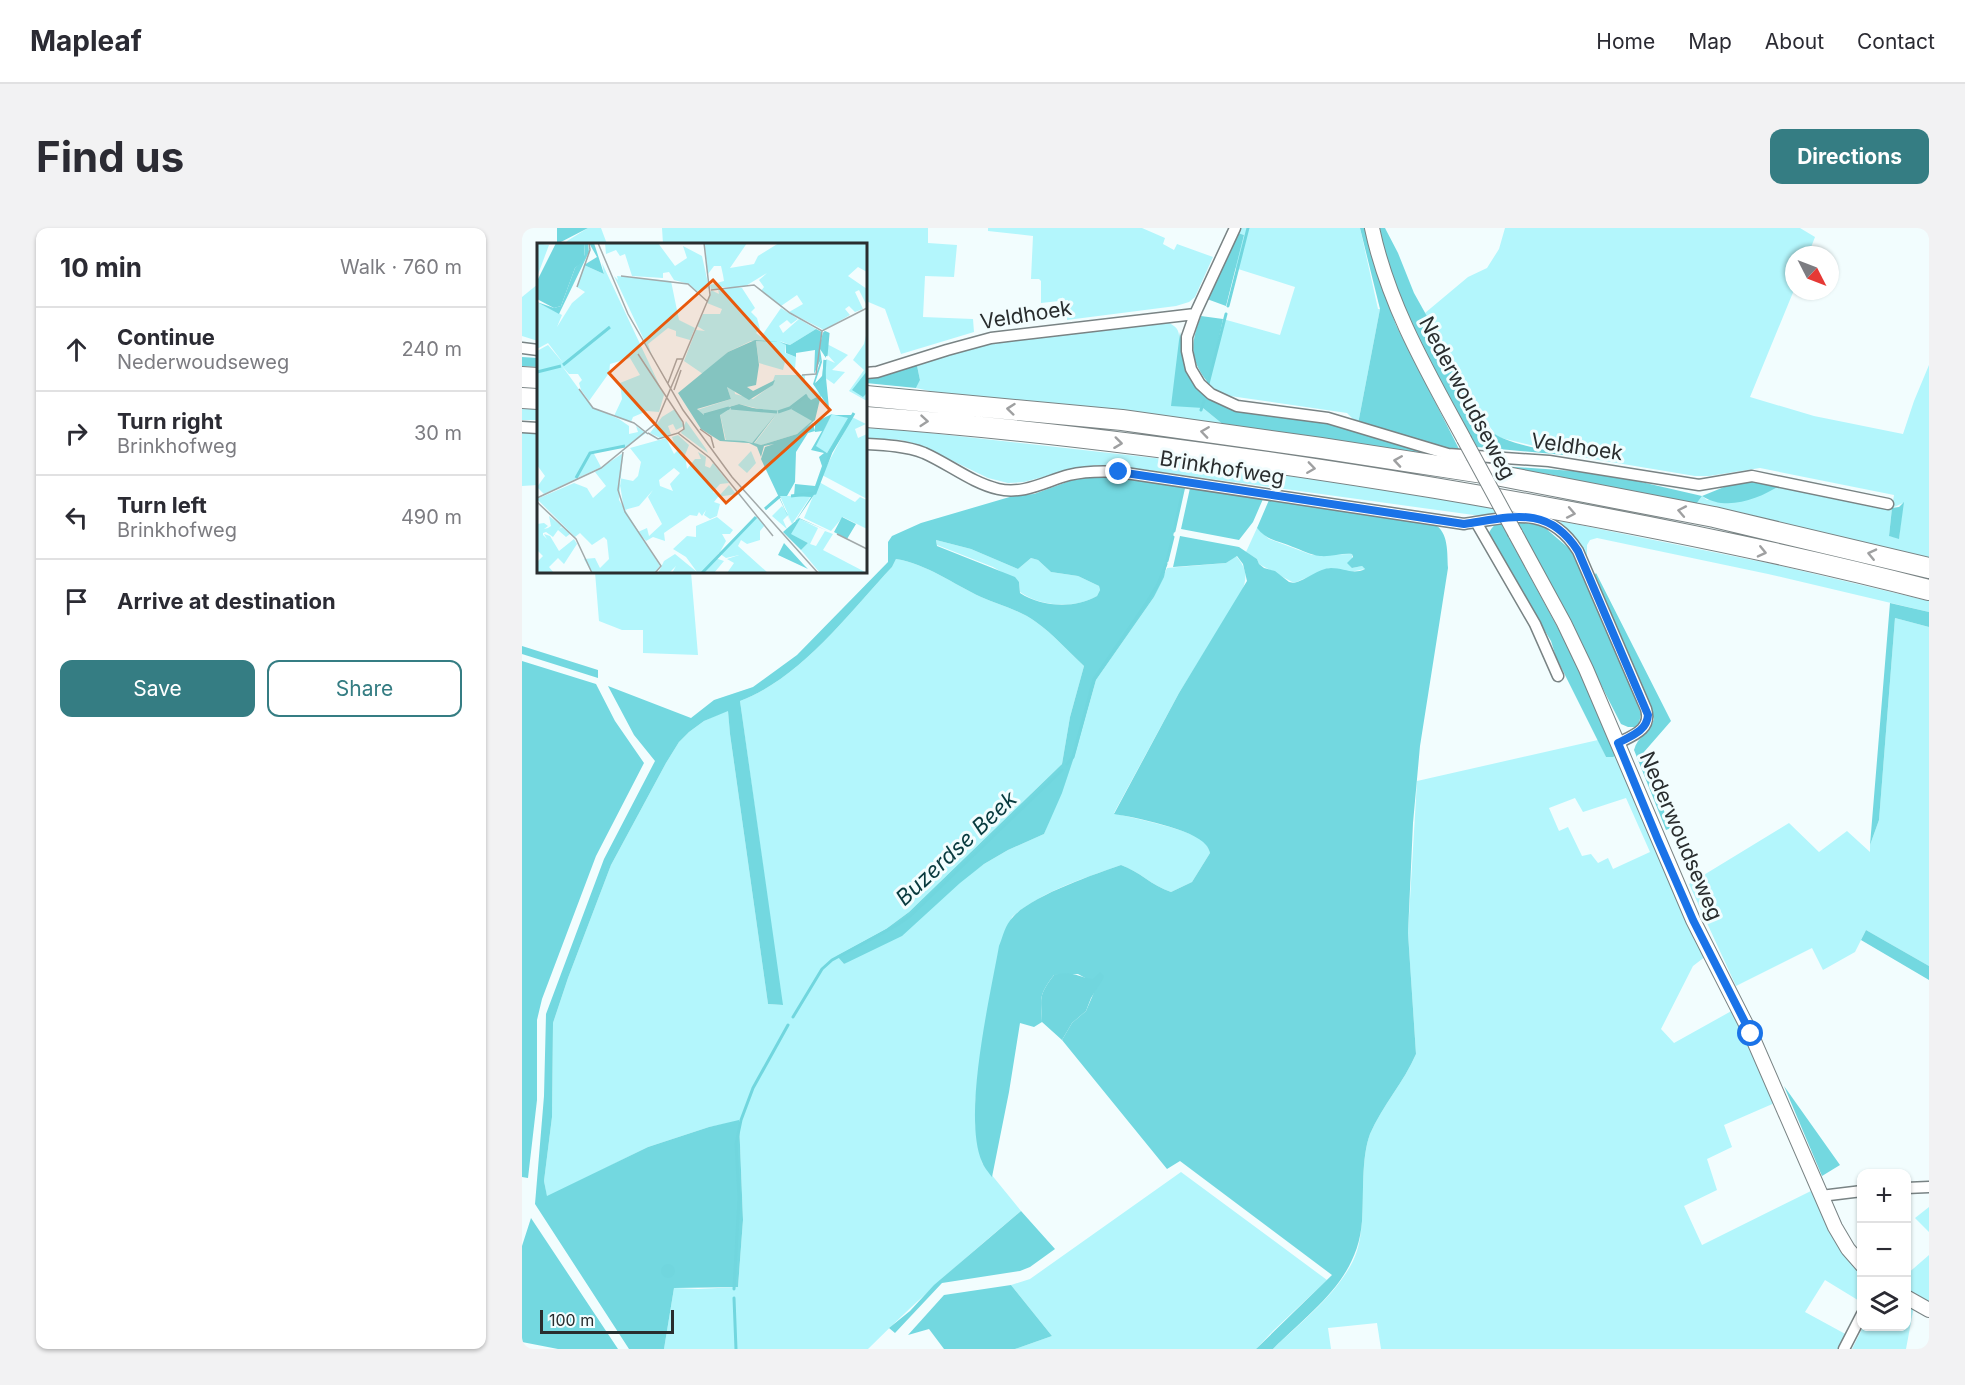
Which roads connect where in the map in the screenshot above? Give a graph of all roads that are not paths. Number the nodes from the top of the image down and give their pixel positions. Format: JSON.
{"nodes":[{"id":1,"x":1235,"y":228,"type":"edge"},
{"id":2,"x":1372,"y":228,"type":"edge"},
{"id":3,"x":1196,"y":314,"type":"junction"},
{"id":4,"x":522,"y":348,"type":"edge"},
{"id":5,"x":537,"y":350,"type":"edge"},
{"id":6,"x":867,"y":373,"type":"edge"},
{"id":7,"x":522,"y":377,"type":"edge"},
{"id":8,"x":537,"y":378,"type":"edge"},
{"id":9,"x":867,"y":396,"type":"edge"},
{"id":10,"x":522,"y":398,"type":"edge"},
{"id":11,"x":537,"y":399,"type":"edge"},
{"id":12,"x":867,"y":417,"type":"edge"},
{"id":13,"x":522,"y":427,"type":"edge"},
{"id":14,"x":537,"y":428,"type":"edge"},
{"id":15,"x":867,"y":444,"type":"edge"},
{"id":16,"x":1888,"y":504,"type":"dead end"},
{"id":17,"x":1476,"y":522,"type":"junction"},
{"id":18,"x":1929,"y":568,"type":"edge"},
{"id":19,"x":1929,"y":591,"type":"edge"},
{"id":20,"x":1558,"y":676,"type":"dead end"},
{"id":21,"x":1618,"y":743,"type":"junction"},
{"id":22,"x":1929,"y":1187,"type":"edge"},
{"id":23,"x":1911,"y":1188,"type":"edge"},
{"id":24,"x":1857,"y":1192,"type":"edge"},
{"id":25,"x":1821,"y":1196,"type":"junction"},
{"id":26,"x":1857,"y":1260,"type":"edge"},
{"id":27,"x":1911,"y":1300,"type":"edge"},
{"id":28,"x":1929,"y":1310,"type":"edge"},
{"id":29,"x":1857,"y":1324,"type":"edge"},
{"id":30,"x":1844,"y":1349,"type":"edge"}],
"edges":[{"from":1,"to":3,"type":"street","name":"Veldhoek"},
{"from":2,"to":21,"type":"street","name":"Nederwoudseweg","bridge":true},
{"from":3,"to":6,"type":"street","name":"Veldhoek"},
{"from":3,"to":16,"type":"street","name":"Veldhoek"},
{"from":4,"to":5,"type":"street"},
{"from":7,"to":8,"type":"highway"},
{"from":18,"to":9,"type":"highway","one_way":true},
{"from":10,"to":11,"type":"highway"},
{"from":12,"to":19,"type":"highway","one_way":true},
{"from":13,"to":14,"type":"street"},
{"from":15,"to":17,"type":"street","name":"Brinkhofweg"},
{"from":17,"to":20,"type":"street"},
{"from":17,"to":21,"type":"street","name":"Brinkhofweg"},
{"from":21,"to":25,"type":"street","name":"Nederwoudseweg"},
{"from":22,"to":23,"type":"street"},
{"from":24,"to":25,"type":"street"},
{"from":25,"to":26,"type":"street","name":"Nederwoudseweg"},
{"from":27,"to":28,"type":"street"},
{"from":29,"to":30,"type":"street"}]}
